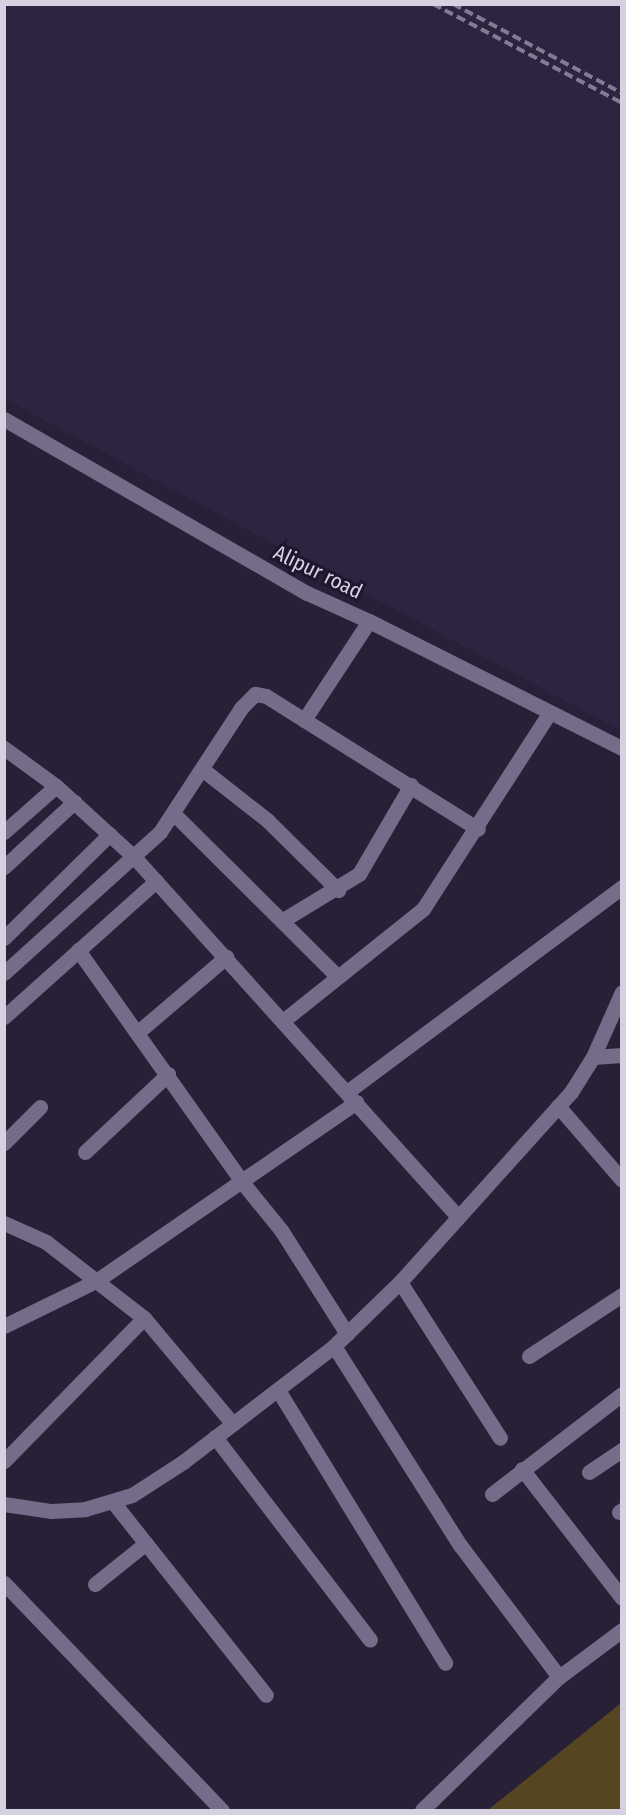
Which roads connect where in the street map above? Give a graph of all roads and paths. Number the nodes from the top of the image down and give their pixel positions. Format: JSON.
{"nodes":[{"id":1,"x":4,"y":419,"type":"edge"},
{"id":2,"x":369,"y":621,"type":"junction"},
{"id":3,"x":550,"y":712,"type":"junction"},
{"id":4,"x":304,"y":720,"type":"junction"},
{"id":5,"x":4,"y":748,"type":"edge"},
{"id":6,"x":621,"y":748,"type":"edge"},
{"id":7,"x":202,"y":769,"type":"junction"},
{"id":8,"x":411,"y":785,"type":"junction"},
{"id":9,"x":56,"y":786,"type":"junction"},
{"id":10,"x":74,"y":802,"type":"junction"},
{"id":11,"x":174,"y":814,"type":"junction"},
{"id":12,"x":7,"y":826,"type":"edge"},
{"id":13,"x":478,"y":829,"type":"junction"},
{"id":14,"x":110,"y":834,"type":"junction"},
{"id":15,"x":33,"y":840,"type":"junction"},
{"id":16,"x":135,"y":858,"type":"junction"},
{"id":17,"x":4,"y":867,"type":"edge"},
{"id":18,"x":156,"y":881,"type":"junction"},
{"id":19,"x":621,"y":887,"type":"edge"},
{"id":20,"x":338,"y":890,"type":"junction"},
{"id":21,"x":283,"y":921,"type":"junction"},
{"id":22,"x":4,"y":938,"type":"edge"},
{"id":23,"x":78,"y":950,"type":"junction"},
{"id":24,"x":226,"y":957,"type":"junction"},
{"id":25,"x":4,"y":973,"type":"edge"},
{"id":26,"x":337,"y":976,"type":"junction"},
{"id":27,"x":621,"y":992,"type":"edge"},
{"id":28,"x":4,"y":1017,"type":"edge"},
{"id":29,"x":284,"y":1020,"type":"junction"},
{"id":30,"x":621,"y":1022,"type":"edge"},
{"id":31,"x":606,"y":1026,"type":"junction"},
{"id":32,"x":138,"y":1032,"type":"junction"},
{"id":33,"x":621,"y":1055,"type":"edge"},
{"id":34,"x":593,"y":1057,"type":"junction"},
{"id":35,"x":168,"y":1074,"type":"junction"},
{"id":36,"x":351,"y":1097,"type":"junction"},
{"id":37,"x":558,"y":1106,"type":"junction"},
{"id":38,"x":40,"y":1107,"type":"dead end"},
{"id":39,"x":4,"y":1143,"type":"edge"},
{"id":40,"x":85,"y":1152,"type":"dead end"},
{"id":41,"x":621,"y":1180,"type":"edge"},
{"id":42,"x":242,"y":1182,"type":"junction"},
{"id":43,"x":458,"y":1217,"type":"junction"},
{"id":44,"x":4,"y":1223,"type":"edge"},
{"id":45,"x":96,"y":1281,"type":"junction"},
{"id":46,"x":400,"y":1282,"type":"junction"},
{"id":47,"x":621,"y":1295,"type":"edge"},
{"id":48,"x":144,"y":1318,"type":"junction"},
{"id":49,"x":4,"y":1326,"type":"edge"},
{"id":50,"x":346,"y":1334,"type":"junction"},
{"id":51,"x":334,"y":1346,"type":"junction"},
{"id":52,"x":529,"y":1356,"type":"dead end"},
{"id":53,"x":278,"y":1390,"type":"junction"},
{"id":54,"x":621,"y":1394,"type":"edge"},
{"id":55,"x":233,"y":1424,"type":"junction"},
{"id":56,"x":215,"y":1437,"type":"junction"},
{"id":57,"x":500,"y":1438,"type":"dead end"},
{"id":58,"x":621,"y":1449,"type":"edge"},
{"id":59,"x":4,"y":1461,"type":"edge"},
{"id":60,"x":522,"y":1469,"type":"junction"},
{"id":61,"x":589,"y":1472,"type":"dead end"},
{"id":62,"x":492,"y":1494,"type":"dead end"},
{"id":63,"x":113,"y":1502,"type":"junction"},
{"id":64,"x":4,"y":1504,"type":"edge"},
{"id":65,"x":146,"y":1543,"type":"junction"},
{"id":66,"x":4,"y":1583,"type":"edge"},
{"id":67,"x":95,"y":1584,"type":"dead end"},
{"id":68,"x":621,"y":1598,"type":"edge"},
{"id":69,"x":621,"y":1630,"type":"edge"},
{"id":70,"x":370,"y":1640,"type":"dead end"},
{"id":71,"x":445,"y":1663,"type":"dead end"},
{"id":72,"x":559,"y":1677,"type":"junction"},
{"id":73,"x":266,"y":1695,"type":"dead end"},
{"id":74,"x":222,"y":1810,"type":"edge"},
{"id":75,"x":422,"y":1810,"type":"edge"}],
"edges":[{"from":1,"to":2,"type":"street","name":"Alipur road"},
{"from":2,"to":3,"type":"street","name":"Alipur road"},
{"from":2,"to":4,"type":"street"},
{"from":3,"to":6,"type":"street","name":"Alipur road"},
{"from":3,"to":13,"type":"street"},
{"from":4,"to":7,"type":"street"},
{"from":4,"to":8,"type":"street"},
{"from":5,"to":9,"type":"street"},
{"from":7,"to":11,"type":"street"},
{"from":7,"to":20,"type":"street"},
{"from":8,"to":13,"type":"street"},
{"from":8,"to":20,"type":"street"},
{"from":9,"to":10,"type":"street"},
{"from":9,"to":12,"type":"street"},
{"from":10,"to":14,"type":"street"},
{"from":10,"to":15,"type":"street"},
{"from":11,"to":16,"type":"street"},
{"from":11,"to":21,"type":"street"},
{"from":12,"to":15,"type":"street"},
{"from":13,"to":26,"type":"street"},
{"from":14,"to":16,"type":"street"},
{"from":14,"to":22,"type":"street"},
{"from":15,"to":17,"type":"street"},
{"from":16,"to":18,"type":"street"},
{"from":16,"to":25,"type":"street"},
{"from":18,"to":23,"type":"street"},
{"from":18,"to":24,"type":"street"},
{"from":19,"to":36,"type":"street"},
{"from":20,"to":21,"type":"street"},
{"from":21,"to":26,"type":"street"},
{"from":23,"to":28,"type":"street"},
{"from":23,"to":32,"type":"street"},
{"from":24,"to":29,"type":"street"},
{"from":24,"to":32,"type":"street"},
{"from":26,"to":29,"type":"street"},
{"from":27,"to":31,"type":"street"},
{"from":29,"to":36,"type":"street"},
{"from":30,"to":31,"type":"street"},
{"from":31,"to":34,"type":"street"},
{"from":32,"to":35,"type":"street"},
{"from":33,"to":34,"type":"street"},
{"from":34,"to":37,"type":"street"},
{"from":35,"to":40,"type":"street"},
{"from":35,"to":42,"type":"street"},
{"from":36,"to":42,"type":"street"},
{"from":36,"to":43,"type":"street"},
{"from":37,"to":41,"type":"street"},
{"from":37,"to":43,"type":"street"},
{"from":38,"to":39,"type":"street"},
{"from":42,"to":45,"type":"street"},
{"from":42,"to":50,"type":"street"},
{"from":43,"to":46,"type":"street"},
{"from":44,"to":45,"type":"street"},
{"from":45,"to":48,"type":"street"},
{"from":45,"to":49,"type":"street"},
{"from":46,"to":50,"type":"street"},
{"from":46,"to":57,"type":"street"},
{"from":47,"to":52,"type":"street"},
{"from":48,"to":55,"type":"street"},
{"from":48,"to":59,"type":"street"},
{"from":50,"to":51,"type":"street"},
{"from":51,"to":53,"type":"street"},
{"from":51,"to":72,"type":"street"},
{"from":53,"to":55,"type":"street"},
{"from":53,"to":71,"type":"street"},
{"from":54,"to":60,"type":"street"},
{"from":55,"to":56,"type":"street"},
{"from":56,"to":63,"type":"street"},
{"from":56,"to":70,"type":"street"},
{"from":58,"to":61,"type":"street"},
{"from":60,"to":62,"type":"street"},
{"from":60,"to":68,"type":"street"},
{"from":63,"to":64,"type":"street"},
{"from":63,"to":65,"type":"street"},
{"from":65,"to":67,"type":"street"},
{"from":65,"to":73,"type":"street"},
{"from":66,"to":74,"type":"street"},
{"from":69,"to":72,"type":"street"},
{"from":72,"to":75,"type":"street"}]}
